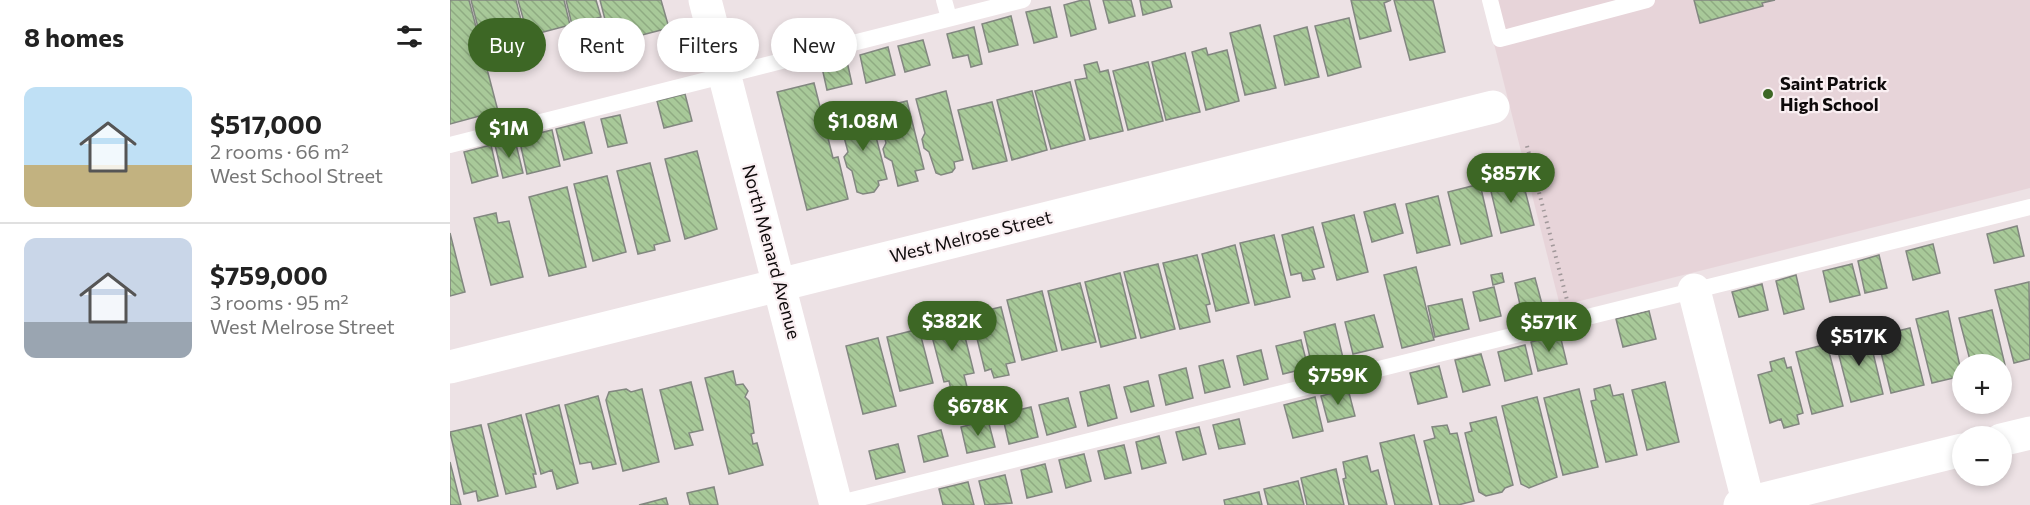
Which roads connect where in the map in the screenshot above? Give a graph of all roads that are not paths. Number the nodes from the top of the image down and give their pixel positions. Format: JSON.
{"nodes":[{"id":1,"x":705,"y":0,"type":"edge"},
{"id":2,"x":944,"y":0,"type":"edge"},
{"id":3,"x":1023,"y":0,"type":"edge"},
{"id":4,"x":1490,"y":0,"type":"edge"},
{"id":5,"x":1647,"y":0,"type":"edge"},
{"id":6,"x":1600,"y":6,"type":"edge"},
{"id":7,"x":949,"y":18,"type":"junction"},
{"id":8,"x":724,"y":74,"type":"junction"},
{"id":9,"x":1493,"y":107,"type":"dead end"},
{"id":10,"x":450,"y":145,"type":"edge"},
{"id":11,"x":2030,"y":207,"type":"edge"},
{"id":12,"x":779,"y":285,"type":"junction"},
{"id":13,"x":1694,"y":290,"type":"junction"},
{"id":14,"x":450,"y":368,"type":"edge"},
{"id":15,"x":2030,"y":433,"type":"edge"},
{"id":16,"x":2012,"y":437,"type":"edge"},
{"id":17,"x":1952,"y":452,"type":"edge"},
{"id":18,"x":1746,"y":504,"type":"edge"},
{"id":19,"x":835,"y":505,"type":"edge"}],
"edges":[{"from":1,"to":8,"type":"street","name":"North Menard Avenue"},
{"from":2,"to":7,"type":"lane"},
{"from":3,"to":7,"type":"lane"},
{"from":4,"to":6,"type":"lane"},
{"from":5,"to":6,"type":"lane"},
{"from":7,"to":8,"type":"lane"},
{"from":8,"to":10,"type":"lane"},
{"from":8,"to":12,"type":"street","name":"North Menard Avenue"},
{"from":9,"to":12,"type":"street","name":"West Melrose Street"},
{"from":11,"to":13,"type":"lane"},
{"from":12,"to":14,"type":"street","name":"West Melrose Street"},
{"from":12,"to":19,"type":"street","name":"North Menard Avenue"},
{"from":13,"to":18,"type":"street"},
{"from":13,"to":19,"type":"lane"},
{"from":15,"to":16,"type":"street"},
{"from":17,"to":18,"type":"street"}]}
